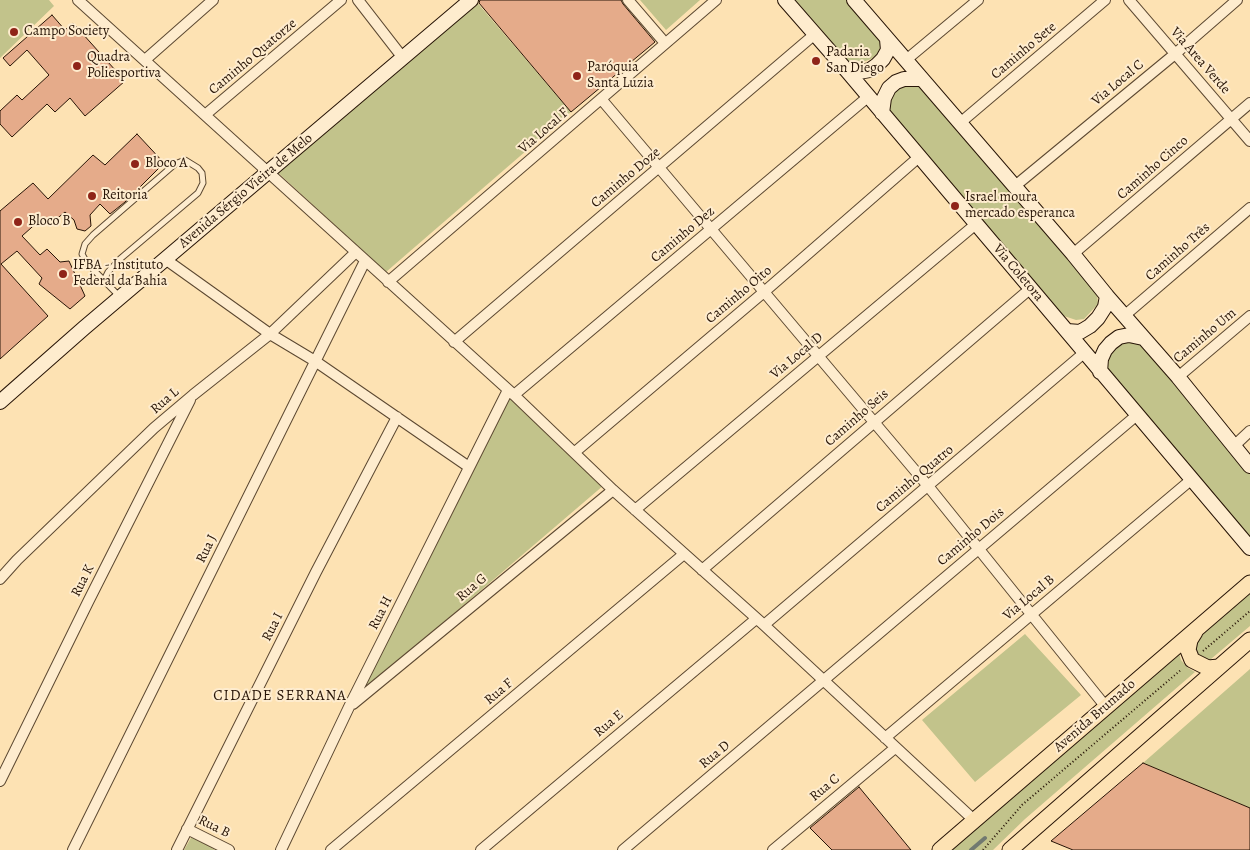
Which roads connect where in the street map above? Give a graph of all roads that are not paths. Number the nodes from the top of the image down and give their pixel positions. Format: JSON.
{"nodes":[{"id":1,"x":212,"y":0,"type":"edge"},
{"id":2,"x":341,"y":0,"type":"edge"},
{"id":3,"x":358,"y":0,"type":"edge"},
{"id":4,"x":471,"y":0,"type":"edge"},
{"id":5,"x":628,"y":0,"type":"edge"},
{"id":6,"x":716,"y":0,"type":"edge"},
{"id":7,"x":785,"y":0,"type":"edge"},
{"id":8,"x":854,"y":0,"type":"edge"},
{"id":9,"x":978,"y":0,"type":"edge"},
{"id":10,"x":1106,"y":0,"type":"edge"},
{"id":11,"x":1129,"y":0,"type":"edge"},
{"id":12,"x":1237,"y":0,"type":"edge"},
{"id":13,"x":83,"y":2,"type":"edge"},
{"id":14,"x":815,"y":34,"type":"junction"},
{"id":15,"x":887,"y":39,"type":"junction"},
{"id":16,"x":665,"y":43,"type":"junction"},
{"id":17,"x":1175,"y":54,"type":"junction"},
{"id":18,"x":403,"y":58,"type":"junction"},
{"id":19,"x":145,"y":60,"type":"junction"},
{"id":20,"x":906,"y":60,"type":"junction"},
{"id":21,"x":848,"y":72,"type":"junction"},
{"id":22,"x":922,"y":79,"type":"junction"},
{"id":23,"x":868,"y":96,"type":"junction"},
{"id":24,"x":602,"y":100,"type":"junction"},
{"id":25,"x":1250,"y":103,"type":"edge"},
{"id":26,"x":882,"y":112,"type":"junction"},
{"id":27,"x":205,"y":115,"type":"junction"},
{"id":28,"x":1231,"y":118,"type":"junction"},
{"id":29,"x":960,"y":123,"type":"junction"},
{"id":30,"x":1250,"y":140,"type":"edge"},
{"id":31,"x":919,"y":157,"type":"junction"},
{"id":32,"x":659,"y":168,"type":"junction"},
{"id":33,"x":267,"y":173,"type":"junction"},
{"id":34,"x":1015,"y":186,"type":"junction"},
{"id":35,"x":1250,"y":208,"type":"edge"},
{"id":36,"x":976,"y":224,"type":"junction"},
{"id":37,"x":711,"y":230,"type":"junction"},
{"id":38,"x":356,"y":252,"type":"junction"},
{"id":39,"x":1073,"y":254,"type":"junction"},
{"id":40,"x":165,"y":259,"type":"junction"},
{"id":41,"x":365,"y":261,"type":"junction"},
{"id":42,"x":104,"y":280,"type":"junction"},
{"id":43,"x":388,"y":282,"type":"junction"},
{"id":44,"x":1030,"y":288,"type":"junction"},
{"id":45,"x":764,"y":292,"type":"junction"},
{"id":46,"x":1107,"y":296,"type":"junction"},
{"id":47,"x":120,"y":298,"type":"junction"},
{"id":48,"x":1124,"y":316,"type":"junction"},
{"id":49,"x":1250,"y":316,"type":"edge"},
{"id":50,"x":1067,"y":331,"type":"junction"},
{"id":51,"x":270,"y":334,"type":"junction"},
{"id":52,"x":1143,"y":338,"type":"junction"},
{"id":53,"x":454,"y":342,"type":"junction"},
{"id":54,"x":1084,"y":353,"type":"junction"},
{"id":55,"x":817,"y":357,"type":"junction"},
{"id":56,"x":315,"y":361,"type":"junction"},
{"id":57,"x":1100,"y":372,"type":"junction"},
{"id":58,"x":1178,"y":377,"type":"junction"},
{"id":59,"x":511,"y":393,"type":"junction"},
{"id":60,"x":193,"y":395,"type":"junction"},
{"id":61,"x":0,"y":402,"type":"edge"},
{"id":62,"x":1137,"y":415,"type":"junction"},
{"id":63,"x":396,"y":417,"type":"junction"},
{"id":64,"x":873,"y":423,"type":"junction"},
{"id":65,"x":1250,"y":431,"type":"edge"},
{"id":66,"x":1234,"y":446,"type":"junction"},
{"id":67,"x":575,"y":452,"type":"junction"},
{"id":68,"x":1250,"y":466,"type":"edge"},
{"id":69,"x":469,"y":467,"type":"junction"},
{"id":70,"x":1192,"y":479,"type":"junction"},
{"id":71,"x":928,"y":486,"type":"junction"},
{"id":72,"x":613,"y":490,"type":"junction"},
{"id":73,"x":635,"y":510,"type":"junction"},
{"id":74,"x":1250,"y":548,"type":"edge"},
{"id":75,"x":978,"y":550,"type":"junction"},
{"id":76,"x":684,"y":554,"type":"junction"},
{"id":77,"x":702,"y":570,"type":"junction"},
{"id":78,"x":0,"y":579,"type":"edge"},
{"id":79,"x":1250,"y":582,"type":"edge"},
{"id":80,"x":1031,"y":614,"type":"junction"},
{"id":81,"x":760,"y":622,"type":"junction"},
{"id":82,"x":1197,"y":629,"type":"junction"},
{"id":83,"x":1250,"y":640,"type":"edge"},
{"id":84,"x":1219,"y":667,"type":"junction"},
{"id":85,"x":824,"y":681,"type":"junction"},
{"id":86,"x":349,"y":707,"type":"junction"},
{"id":87,"x":1106,"y":707,"type":"junction"},
{"id":88,"x":885,"y":738,"type":"junction"},
{"id":89,"x":895,"y":748,"type":"junction"},
{"id":90,"x":4,"y":763,"type":"edge"},
{"id":91,"x":0,"y":781,"type":"edge"},
{"id":92,"x":975,"y":821,"type":"junction"},
{"id":93,"x":187,"y":829,"type":"junction"},
{"id":94,"x":73,"y":850,"type":"edge"},
{"id":95,"x":177,"y":850,"type":"edge"},
{"id":96,"x":229,"y":850,"type":"edge"},
{"id":97,"x":281,"y":850,"type":"edge"},
{"id":98,"x":331,"y":850,"type":"edge"},
{"id":99,"x":480,"y":850,"type":"edge"},
{"id":100,"x":624,"y":850,"type":"edge"},
{"id":101,"x":773,"y":850,"type":"edge"},
{"id":102,"x":940,"y":850,"type":"edge"},
{"id":103,"x":1010,"y":850,"type":"edge"}],
"edges":[{"from":1,"to":19,"type":"street"},
{"from":2,"to":27,"type":"street","name":"Caminho Quatorze"},
{"from":3,"to":18,"type":"street"},
{"from":4,"to":18,"type":"street","name":"Avenida Sérgio Vieira de Melo"},
{"from":5,"to":16,"type":"street"},
{"from":6,"to":16,"type":"street","name":"Via Local F"},
{"from":7,"to":14,"type":"street","name":"Via Coletora"},
{"from":8,"to":15,"type":"street"},
{"from":9,"to":20,"type":"street"},
{"from":10,"to":29,"type":"street","name":"Caminho Sete"},
{"from":11,"to":17,"type":"street","name":"Via Area Verde"},
{"from":12,"to":17,"type":"street","name":"Via Local C"},
{"from":13,"to":19,"type":"street"},
{"from":14,"to":21,"type":"street","name":"Via Coletora"},
{"from":14,"to":32,"type":"street","name":"Caminho Doze"},
{"from":15,"to":20,"type":"street"},
{"from":15,"to":21,"type":"street"},
{"from":16,"to":24,"type":"street","name":"Via Local F"},
{"from":17,"to":28,"type":"street","name":"Via Area Verde"},
{"from":17,"to":34,"type":"street","name":"Via Local C"},
{"from":18,"to":33,"type":"street","name":"Avenida Sérgio Vieira de Melo"},
{"from":19,"to":27,"type":"street"},
{"from":20,"to":22,"type":"street"},
{"from":21,"to":23,"type":"street","name":"Via Coletora"},
{"from":22,"to":26,"type":"street"},
{"from":22,"to":29,"type":"street"},
{"from":23,"to":26,"type":"street","name":"Via Coletora"},
{"from":23,"to":37,"type":"street","name":"Caminho Dez"},
{"from":24,"to":32,"type":"street"},
{"from":24,"to":43,"type":"street","name":"Via Local F"},
{"from":25,"to":28,"type":"street","name":"Caminho Cinco"},
{"from":26,"to":31,"type":"street","name":"Via Coletora"},
{"from":27,"to":33,"type":"street"},
{"from":28,"to":30,"type":"street","name":"Via Area Verde"},
{"from":28,"to":39,"type":"street","name":"Caminho Cinco"},
{"from":29,"to":34,"type":"street"},
{"from":31,"to":36,"type":"street","name":"Via Coletora"},
{"from":31,"to":45,"type":"street","name":"Caminho Oito"},
{"from":32,"to":37,"type":"street"},
{"from":32,"to":53,"type":"street","name":"Caminho Doze"},
{"from":33,"to":38,"type":"street"},
{"from":33,"to":40,"type":"street","name":"Avenida Sérgio Vieira de Melo"},
{"from":34,"to":39,"type":"street"},
{"from":35,"to":48,"type":"street","name":"Caminho Três"},
{"from":36,"to":44,"type":"street","name":"Via Coletora"},
{"from":36,"to":55,"type":"street","name":"Via Local D"},
{"from":37,"to":45,"type":"street"},
{"from":37,"to":59,"type":"street","name":"Caminho Dez"},
{"from":38,"to":41,"type":"street"},
{"from":38,"to":51,"type":"street","name":"Rua L"},
{"from":39,"to":46,"type":"street"},
{"from":40,"to":47,"type":"street","name":"Avenida Sérgio Vieira de Melo"},
{"from":40,"to":51,"type":"street"},
{"from":41,"to":43,"type":"street"},
{"from":41,"to":56,"type":"street","name":"Rua J"},
{"from":42,"to":42,"type":"lane"},
{"from":42,"to":47,"type":"lane"},
{"from":43,"to":53,"type":"street"},
{"from":44,"to":50,"type":"street","name":"Via Coletora"},
{"from":44,"to":64,"type":"street","name":"Caminho Seis"},
{"from":45,"to":55,"type":"street"},
{"from":45,"to":67,"type":"street","name":"Caminho Oito"},
{"from":46,"to":48,"type":"street"},
{"from":46,"to":50,"type":"street"},
{"from":47,"to":61,"type":"street","name":"Avenida Sérgio Vieira de Melo"},
{"from":48,"to":52,"type":"street"},
{"from":49,"to":58,"type":"street","name":"Caminho Um"},
{"from":50,"to":54,"type":"street","name":"Via Coletora"},
{"from":51,"to":56,"type":"street"},
{"from":51,"to":60,"type":"street","name":"Rua L"},
{"from":52,"to":57,"type":"street"},
{"from":52,"to":58,"type":"street"},
{"from":53,"to":59,"type":"street"},
{"from":54,"to":57,"type":"street","name":"Via Coletora"},
{"from":54,"to":71,"type":"street","name":"Caminho Quatro"},
{"from":55,"to":64,"type":"street"},
{"from":55,"to":73,"type":"street","name":"Via Local D"},
{"from":56,"to":63,"type":"street"},
{"from":56,"to":94,"type":"street","name":"Rua J"},
{"from":57,"to":62,"type":"street","name":"Via Coletora"},
{"from":58,"to":66,"type":"street"},
{"from":59,"to":67,"type":"street"},
{"from":59,"to":69,"type":"street","name":"Rua H"},
{"from":60,"to":78,"type":"street","name":"Rua L"},
{"from":60,"to":90,"type":"street","name":"Rua K"},
{"from":62,"to":70,"type":"street","name":"Via Coletora"},
{"from":62,"to":75,"type":"street","name":"Caminho Dois"},
{"from":63,"to":69,"type":"street"},
{"from":63,"to":93,"type":"street","name":"Rua I"},
{"from":64,"to":71,"type":"street"},
{"from":64,"to":77,"type":"street","name":"Caminho Seis"},
{"from":65,"to":66,"type":"street"},
{"from":66,"to":68,"type":"street"},
{"from":67,"to":72,"type":"street"},
{"from":69,"to":86,"type":"street","name":"Rua H"},
{"from":70,"to":74,"type":"street","name":"Via Coletora"},
{"from":70,"to":80,"type":"street","name":"Via Local B"},
{"from":71,"to":75,"type":"street"},
{"from":71,"to":81,"type":"street","name":"Caminho Quatro"},
{"from":72,"to":73,"type":"street"},
{"from":72,"to":86,"type":"street","name":"Rua G"},
{"from":73,"to":76,"type":"street"},
{"from":75,"to":80,"type":"street"},
{"from":75,"to":85,"type":"street","name":"Caminho Dois"},
{"from":76,"to":77,"type":"street"},
{"from":76,"to":98,"type":"street","name":"Rua F"},
{"from":77,"to":81,"type":"street"},
{"from":79,"to":82,"type":"main road","name":"Avenida Brumado"},
{"from":80,"to":87,"type":"street"},
{"from":80,"to":88,"type":"street","name":"Via Local B"},
{"from":81,"to":85,"type":"street"},
{"from":81,"to":99,"type":"street","name":"Rua E"},
{"from":82,"to":84,"type":"main road"},
{"from":82,"to":87,"type":"main road","name":"Avenida Brumado"},
{"from":83,"to":84,"type":"main road"},
{"from":84,"to":103,"type":"main road"},
{"from":85,"to":88,"type":"street"},
{"from":85,"to":100,"type":"street","name":"Rua D"},
{"from":86,"to":97,"type":"street","name":"Rua H"},
{"from":87,"to":92,"type":"main road","name":"Avenida Brumado"},
{"from":88,"to":89,"type":"street"},
{"from":89,"to":92,"type":"street"},
{"from":89,"to":101,"type":"street","name":"Rua C"},
{"from":90,"to":91,"type":"street","name":"Rua K"},
{"from":92,"to":102,"type":"main road","name":"Avenida Brumado"},
{"from":93,"to":95,"type":"street","name":"Rua I"},
{"from":93,"to":96,"type":"street","name":"Rua B"}]}
